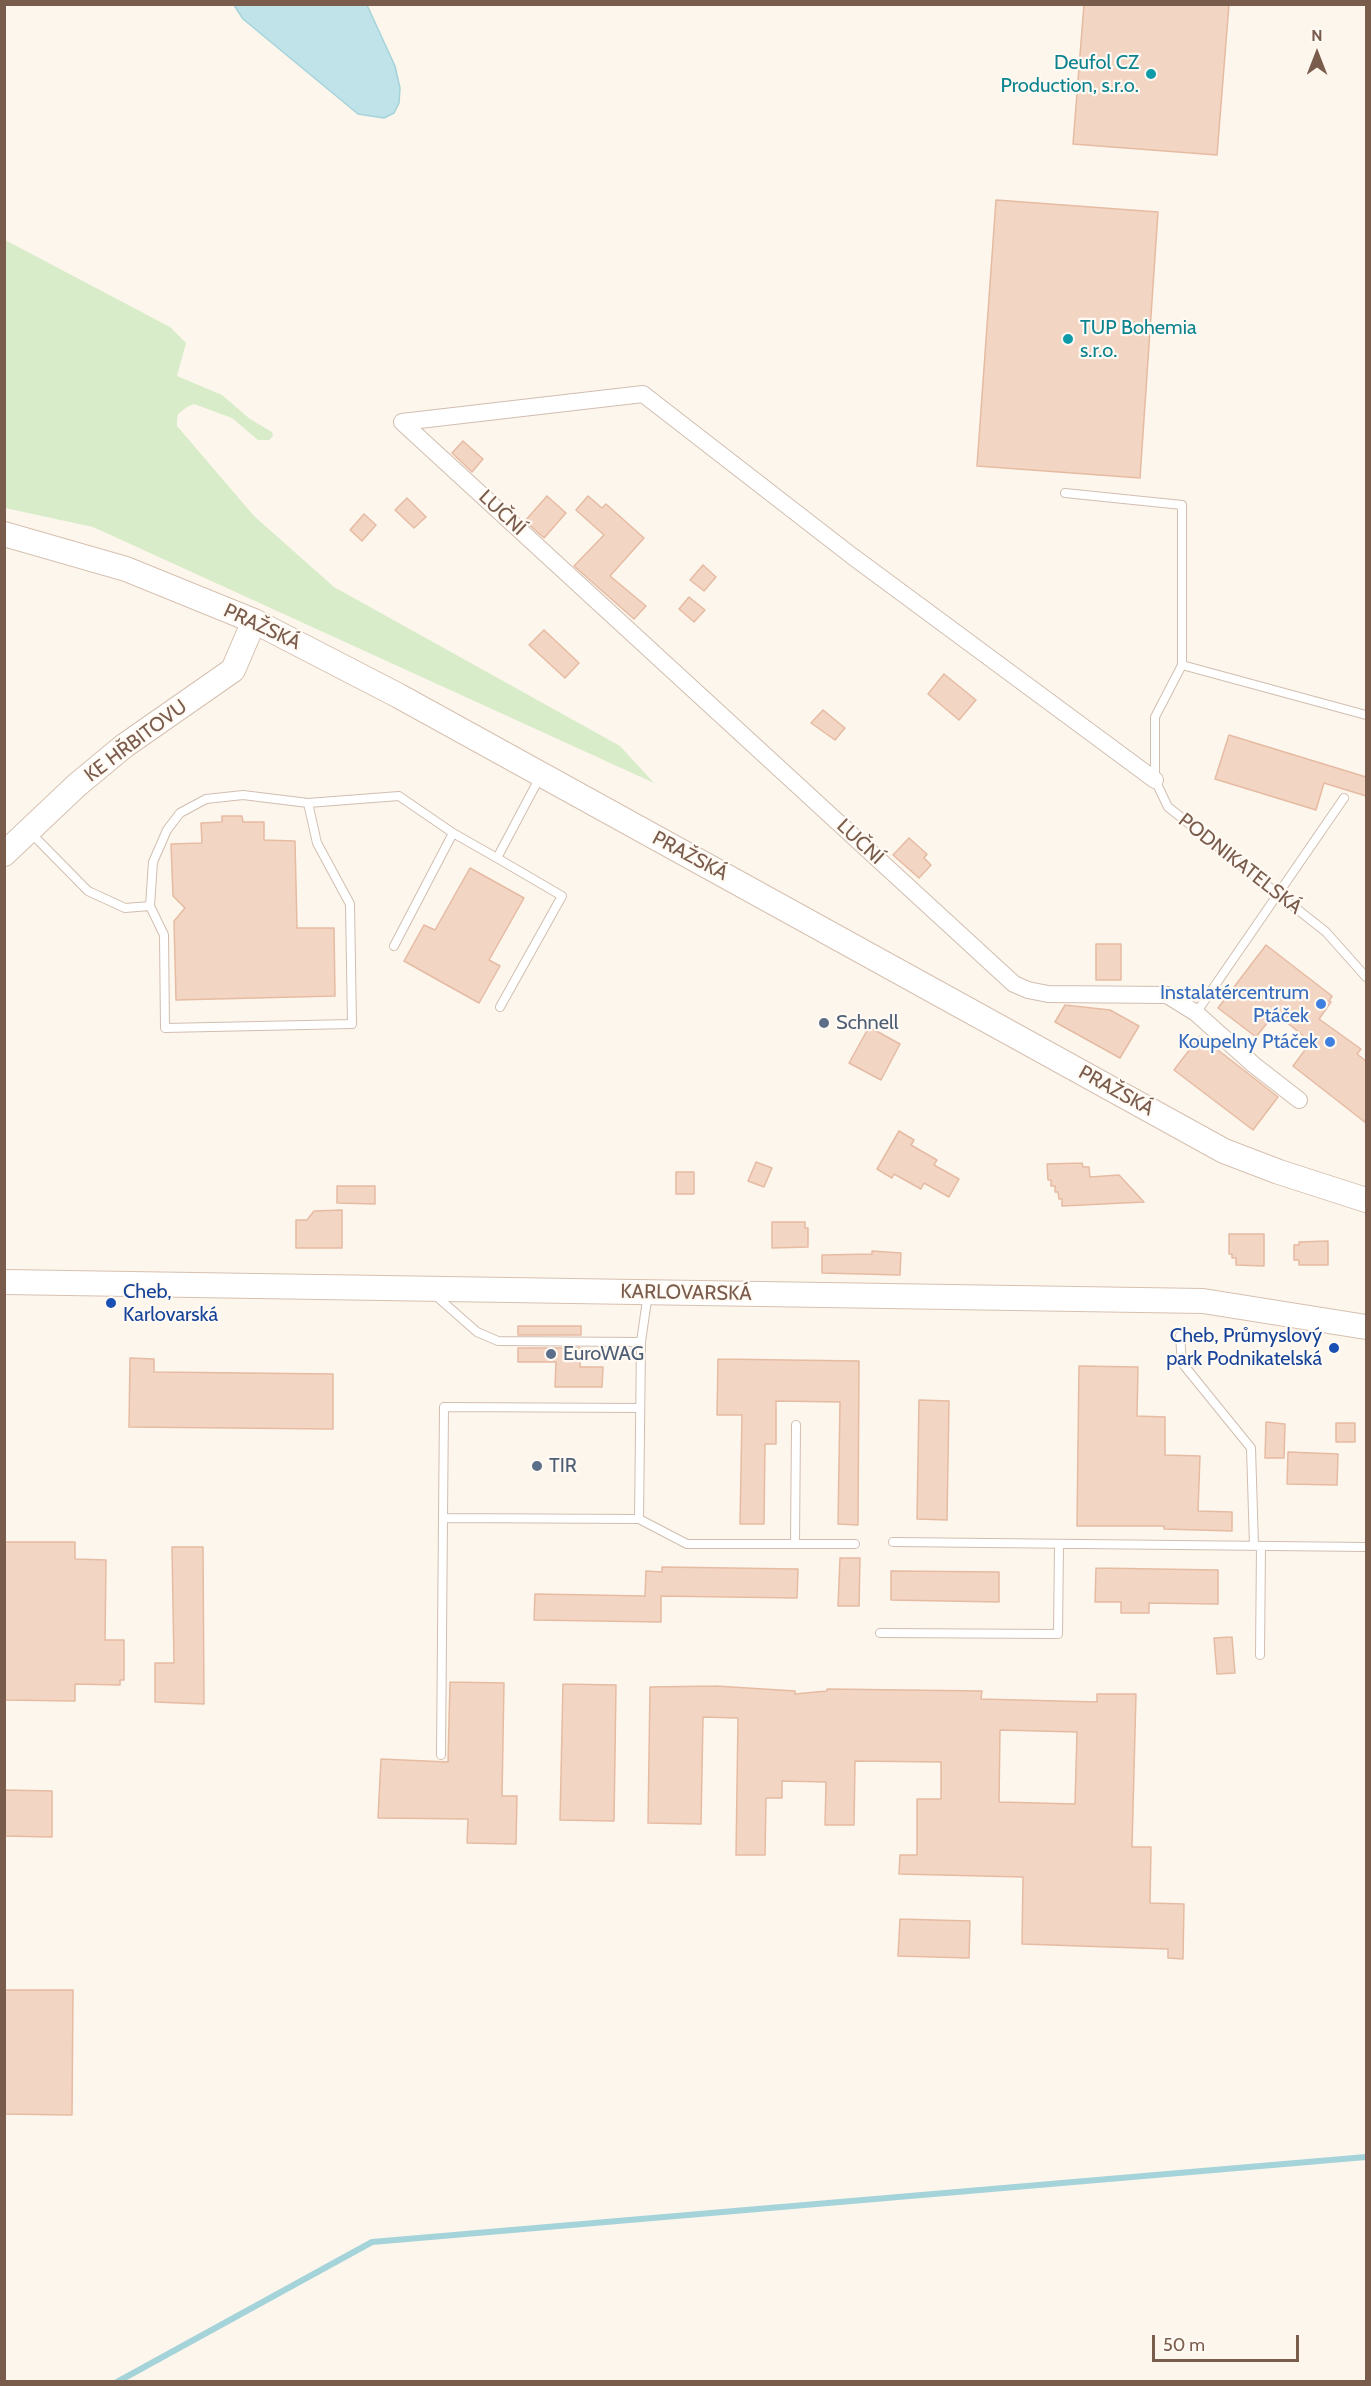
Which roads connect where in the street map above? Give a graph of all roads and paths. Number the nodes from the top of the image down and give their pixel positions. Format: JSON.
{"nodes":[{"id":1,"x":1065,"y":493,"type":"dead end"},
{"id":2,"x":4,"y":534,"type":"edge"},
{"id":3,"x":254,"y":621,"type":"junction"},
{"id":4,"x":1182,"y":665,"type":"junction"},
{"id":5,"x":1366,"y":715,"type":"edge"},
{"id":6,"x":541,"y":775,"type":"junction"},
{"id":7,"x":1155,"y":780,"type":"junction"},
{"id":8,"x":1344,"y":798,"type":"dead end"},
{"id":9,"x":308,"y":803,"type":"junction"},
{"id":10,"x":28,"y":829,"type":"junction"},
{"id":11,"x":453,"y":833,"type":"junction"},
{"id":12,"x":4,"y":854,"type":"edge"},
{"id":13,"x":497,"y":858,"type":"junction"},
{"id":14,"x":1279,"y":896,"type":"junction"},
{"id":15,"x":150,"y":906,"type":"junction"},
{"id":16,"x":394,"y":946,"type":"dead end"},
{"id":17,"x":1366,"y":977,"type":"edge"},
{"id":18,"x":500,"y":1007,"type":"dead end"},
{"id":19,"x":1196,"y":1013,"type":"junction"},
{"id":20,"x":1299,"y":1100,"type":"dead end"},
{"id":21,"x":1366,"y":1200,"type":"edge"},
{"id":22,"x":4,"y":1282,"type":"edge"},
{"id":23,"x":428,"y":1289,"type":"junction"},
{"id":24,"x":648,"y":1293,"type":"junction"},
{"id":25,"x":1366,"y":1327,"type":"edge"},
{"id":26,"x":1180,"y":1336,"type":"dead end"},
{"id":27,"x":641,"y":1342,"type":"junction"},
{"id":28,"x":640,"y":1408,"type":"junction"},
{"id":29,"x":796,"y":1425,"type":"dead end"},
{"id":30,"x":443,"y":1518,"type":"junction"},
{"id":31,"x":639,"y":1519,"type":"junction"},
{"id":32,"x":893,"y":1542,"type":"dead end"},
{"id":33,"x":795,"y":1544,"type":"junction"},
{"id":34,"x":855,"y":1544,"type":"dead end"},
{"id":35,"x":1059,"y":1544,"type":"junction"},
{"id":36,"x":1258,"y":1546,"type":"junction"},
{"id":37,"x":1366,"y":1547,"type":"edge"},
{"id":38,"x":880,"y":1632,"type":"dead end"},
{"id":39,"x":1260,"y":1654,"type":"dead end"},
{"id":40,"x":441,"y":1755,"type":"dead end"}],
"edges":[{"from":1,"to":4,"type":"lane"},
{"from":2,"to":3,"type":"main road","name":"PRAŽSKÁ"},
{"from":3,"to":6,"type":"main road","name":"PRAŽSKÁ"},
{"from":3,"to":10,"type":"main road","name":"KE HŘBITOVU"},
{"from":4,"to":5,"type":"lane"},
{"from":4,"to":7,"type":"lane","name":"PODNIKATELSKÁ"},
{"from":6,"to":13,"type":"lane"},
{"from":6,"to":21,"type":"main road","name":"PRAŽSKÁ"},
{"from":7,"to":14,"type":"lane","name":"PODNIKATELSKÁ"},
{"from":7,"to":19,"type":"street","name":"LUČNÍ"},
{"from":8,"to":14,"type":"lane"},
{"from":9,"to":11,"type":"lane"},
{"from":9,"to":15,"type":"lane"},
{"from":9,"to":15,"type":"lane"},
{"from":10,"to":12,"type":"main road","name":"KE HŘBITOVU"},
{"from":10,"to":15,"type":"lane"},
{"from":11,"to":13,"type":"lane"},
{"from":11,"to":16,"type":"lane"},
{"from":13,"to":18,"type":"lane"},
{"from":14,"to":17,"type":"lane","name":"PODNIKATELSKÁ"},
{"from":14,"to":19,"type":"lane"},
{"from":19,"to":20,"type":"street","name":"LUČNÍ"},
{"from":22,"to":23,"type":"main road","name":"KARLOVARSKÁ"},
{"from":23,"to":24,"type":"main road","name":"KARLOVARSKÁ"},
{"from":23,"to":27,"type":"lane"},
{"from":24,"to":25,"type":"main road","name":"KARLOVARSKÁ"},
{"from":24,"to":27,"type":"lane"},
{"from":26,"to":36,"type":"lane"},
{"from":27,"to":28,"type":"lane"},
{"from":28,"to":30,"type":"lane"},
{"from":28,"to":31,"type":"lane"},
{"from":29,"to":33,"type":"lane"},
{"from":30,"to":31,"type":"lane"},
{"from":30,"to":40,"type":"lane"},
{"from":31,"to":33,"type":"lane"},
{"from":32,"to":35,"type":"lane"},
{"from":33,"to":34,"type":"lane"},
{"from":35,"to":36,"type":"lane"},
{"from":35,"to":38,"type":"lane"},
{"from":36,"to":37,"type":"lane"},
{"from":36,"to":39,"type":"lane"}]}
